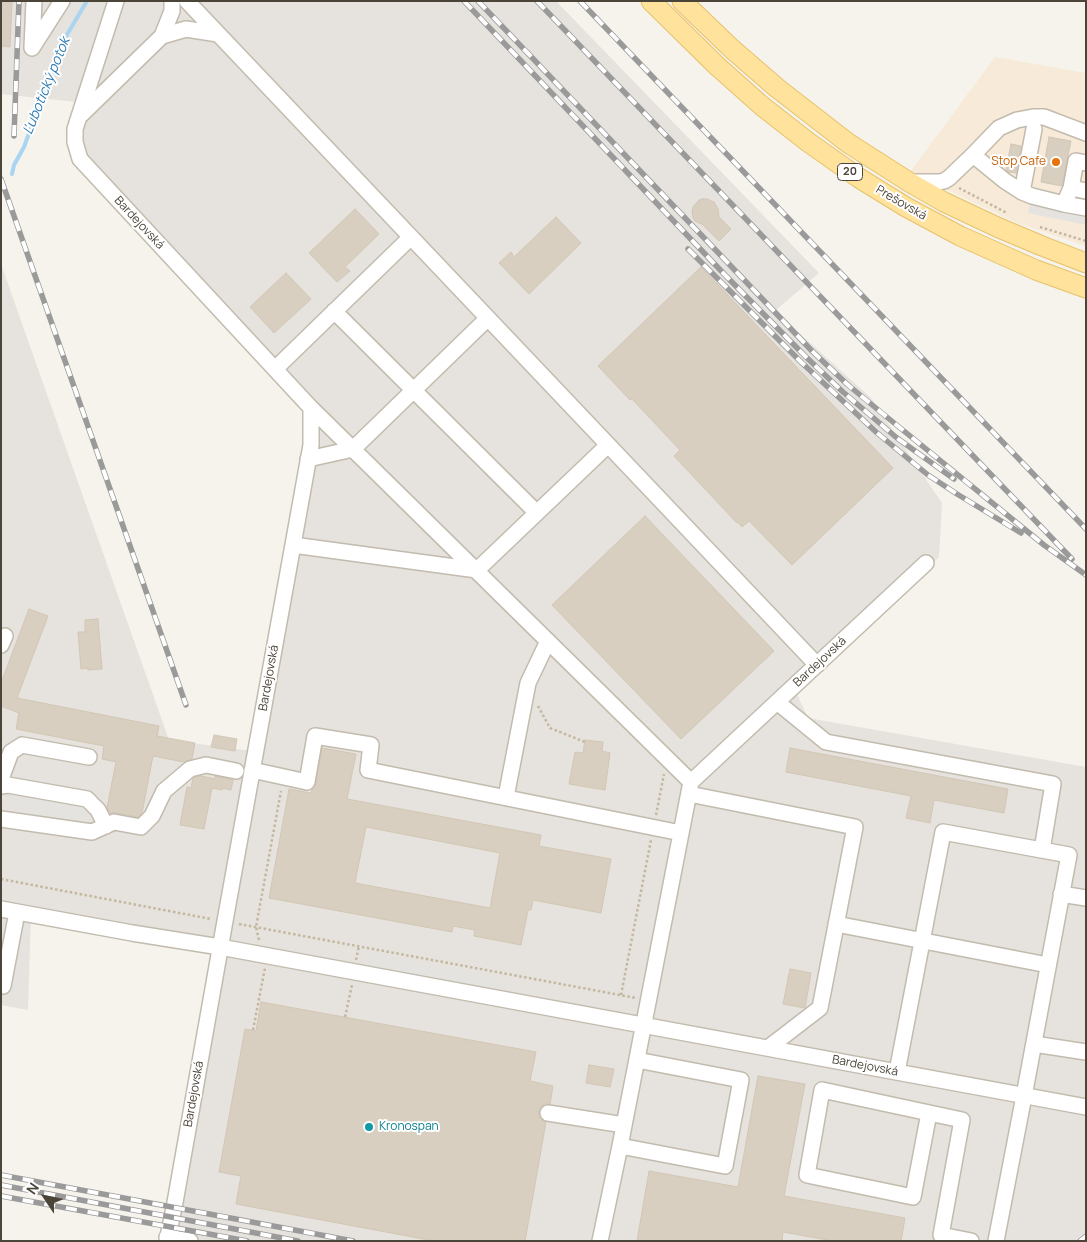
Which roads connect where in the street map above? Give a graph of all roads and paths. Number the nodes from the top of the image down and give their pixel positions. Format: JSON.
{"nodes":[{"id":1,"x":34,"y":1,"type":"edge"},
{"id":2,"x":62,"y":1,"type":"edge"},
{"id":3,"x":116,"y":1,"type":"edge"},
{"id":4,"x":172,"y":1,"type":"edge"},
{"id":5,"x":187,"y":1,"type":"edge"},
{"id":6,"x":650,"y":1,"type":"edge"},
{"id":7,"x":682,"y":1,"type":"edge"},
{"id":8,"x":218,"y":34,"type":"junction"},
{"id":9,"x":162,"y":36,"type":"junction"},
{"id":10,"x":79,"y":117,"type":"junction"},
{"id":11,"x":1034,"y":130,"type":"dead end"},
{"id":12,"x":1086,"y":133,"type":"edge"},
{"id":13,"x":973,"y":155,"type":"junction"},
{"id":14,"x":1086,"y":163,"type":"edge"},
{"id":15,"x":1076,"y":180,"type":"edge"},
{"id":16,"x":909,"y":182,"type":"junction"},
{"id":17,"x":952,"y":185,"type":"dead end"},
{"id":18,"x":1086,"y":191,"type":"edge"},
{"id":19,"x":1022,"y":192,"type":"junction"},
{"id":20,"x":1064,"y":204,"type":"junction"},
{"id":21,"x":1086,"y":208,"type":"edge"},
{"id":22,"x":1008,"y":214,"type":"dead end"},
{"id":23,"x":1033,"y":225,"type":"dead end"},
{"id":24,"x":411,"y":238,"type":"junction"},
{"id":25,"x":1086,"y":242,"type":"edge"},
{"id":26,"x":1086,"y":263,"type":"edge"},
{"id":27,"x":1086,"y":288,"type":"edge"},
{"id":28,"x":334,"y":311,"type":"junction"},
{"id":29,"x":488,"y":318,"type":"junction"},
{"id":30,"x":275,"y":369,"type":"junction"},
{"id":31,"x":414,"y":390,"type":"junction"},
{"id":32,"x":311,"y":408,"type":"junction"},
{"id":33,"x":608,"y":445,"type":"junction"},
{"id":34,"x":353,"y":449,"type":"junction"},
{"id":35,"x":308,"y":459,"type":"junction"},
{"id":36,"x":537,"y":513,"type":"junction"},
{"id":37,"x":293,"y":545,"type":"junction"},
{"id":38,"x":926,"y":562,"type":"dead end"},
{"id":39,"x":476,"y":570,"type":"junction"},
{"id":40,"x":548,"y":641,"type":"junction"},
{"id":41,"x":816,"y":665,"type":"junction"},
{"id":42,"x":527,"y":687,"type":"junction"},
{"id":43,"x":777,"y":702,"type":"junction"},
{"id":44,"x":584,"y":742,"type":"dead end"},
{"id":45,"x":89,"y":757,"type":"dead end"},
{"id":46,"x":667,"y":758,"type":"junction"},
{"id":47,"x":252,"y":770,"type":"junction"},
{"id":48,"x":236,"y":771,"type":"dead end"},
{"id":49,"x":284,"y":777,"type":"junction"},
{"id":50,"x":1,"y":780,"type":"edge"},
{"id":51,"x":1,"y":786,"type":"edge"},
{"id":52,"x":690,"y":788,"type":"junction"},
{"id":53,"x":506,"y":798,"type":"junction"},
{"id":54,"x":1,"y":819,"type":"edge"},
{"id":55,"x":106,"y":826,"type":"junction"},
{"id":56,"x":654,"y":827,"type":"junction"},
{"id":57,"x":681,"y":832,"type":"junction"},
{"id":58,"x":1042,"y":850,"type":"junction"},
{"id":59,"x":1,"y":879,"type":"edge"},
{"id":60,"x":1061,"y":894,"type":"junction"},
{"id":61,"x":1086,"y":898,"type":"edge"},
{"id":62,"x":1,"y":909,"type":"edge"},
{"id":63,"x":17,"y":912,"type":"junction"},
{"id":64,"x":225,"y":921,"type":"junction"},
{"id":65,"x":836,"y":924,"type":"junction"},
{"id":66,"x":256,"y":927,"type":"junction"},
{"id":67,"x":7,"y":934,"type":"edge"},
{"id":68,"x":922,"y":941,"type":"junction"},
{"id":69,"x":220,"y":947,"type":"junction"},
{"id":70,"x":263,"y":955,"type":"junction"},
{"id":71,"x":1048,"y":965,"type":"junction"},
{"id":72,"x":3,"y":986,"type":"dead end"},
{"id":73,"x":621,"y":995,"type":"junction"},
{"id":74,"x":648,"y":1000,"type":"junction"},
{"id":75,"x":644,"y":1025,"type":"junction"},
{"id":76,"x":253,"y":1030,"type":"dead end"},
{"id":77,"x":1034,"y":1044,"type":"junction"},
{"id":78,"x":768,"y":1048,"type":"junction"},
{"id":79,"x":1086,"y":1052,"type":"edge"},
{"id":80,"x":637,"y":1060,"type":"junction"},
{"id":81,"x":897,"y":1072,"type":"junction"},
{"id":82,"x":1024,"y":1096,"type":"junction"},
{"id":83,"x":1086,"y":1107,"type":"edge"},
{"id":84,"x":548,"y":1113,"type":"dead end"},
{"id":85,"x":929,"y":1113,"type":"junction"},
{"id":86,"x":624,"y":1124,"type":"junction"},
{"id":87,"x":620,"y":1146,"type":"junction"},
{"id":88,"x":167,"y":1239,"type":"edge"},
{"id":89,"x":190,"y":1241,"type":"edge"},
{"id":90,"x":600,"y":1241,"type":"edge"},
{"id":91,"x":971,"y":1241,"type":"edge"},
{"id":92,"x":996,"y":1241,"type":"edge"}],
"edges":[{"from":1,"to":2,"type":"street"},
{"from":3,"to":10,"type":"street","name":"Bardejovská"},
{"from":4,"to":9,"type":"street"},
{"from":5,"to":8,"type":"street"},
{"from":6,"to":27,"type":"main road","name":"Prešovská","number":"20"},
{"from":7,"to":16,"type":"main road","name":"Prešovská","number":"20"},
{"from":8,"to":9,"type":"street"},
{"from":8,"to":24,"type":"street"},
{"from":9,"to":10,"type":"street"},
{"from":10,"to":30,"type":"street","name":"Bardejovská"},
{"from":11,"to":19,"type":"street"},
{"from":12,"to":13,"type":"street"},
{"from":13,"to":16,"type":"street"},
{"from":13,"to":19,"type":"street"},
{"from":14,"to":15,"type":"street"},
{"from":15,"to":18,"type":"street"},
{"from":15,"to":20,"type":"street"},
{"from":16,"to":26,"type":"main road","name":"Prešovská","number":"20"},
{"from":17,"to":22,"type":"path"},
{"from":19,"to":20,"type":"street"},
{"from":20,"to":21,"type":"street"},
{"from":23,"to":25,"type":"path"},
{"from":24,"to":28,"type":"street"},
{"from":24,"to":29,"type":"street"},
{"from":28,"to":30,"type":"street"},
{"from":28,"to":31,"type":"street"},
{"from":29,"to":31,"type":"street"},
{"from":29,"to":33,"type":"street"},
{"from":30,"to":32,"type":"street","name":"Bardejovská"},
{"from":31,"to":34,"type":"street"},
{"from":31,"to":36,"type":"street"},
{"from":32,"to":34,"type":"street","name":"Bardejovská"},
{"from":32,"to":35,"type":"street","name":"Bardejovská"},
{"from":33,"to":36,"type":"street"},
{"from":33,"to":41,"type":"street"},
{"from":34,"to":35,"type":"street"},
{"from":34,"to":39,"type":"street","name":"Bardejovská"},
{"from":35,"to":37,"type":"street","name":"Bardejovská"},
{"from":36,"to":39,"type":"street"},
{"from":37,"to":39,"type":"street"},
{"from":37,"to":47,"type":"street","name":"Bardejovská"},
{"from":38,"to":41,"type":"street","name":"Bardejovská"},
{"from":39,"to":40,"type":"street","name":"Bardejovská"},
{"from":40,"to":42,"type":"street"},
{"from":40,"to":46,"type":"street","name":"Bardejovská"},
{"from":41,"to":43,"type":"street","name":"Bardejovská"},
{"from":42,"to":44,"type":"path"},
{"from":42,"to":53,"type":"street"},
{"from":43,"to":52,"type":"street","name":"Bardejovská"},
{"from":43,"to":58,"type":"street"},
{"from":45,"to":50,"type":"street"},
{"from":46,"to":52,"type":"street","name":"Bardejovská"},
{"from":46,"to":56,"type":"path"},
{"from":47,"to":49,"type":"street"},
{"from":47,"to":64,"type":"street","name":"Bardejovská"},
{"from":48,"to":55,"type":"street"},
{"from":49,"to":53,"type":"street"},
{"from":49,"to":66,"type":"path"},
{"from":51,"to":55,"type":"street"},
{"from":52,"to":57,"type":"street"},
{"from":52,"to":65,"type":"street"},
{"from":53,"to":56,"type":"street"},
{"from":54,"to":55,"type":"street"},
{"from":56,"to":57,"type":"street"},
{"from":56,"to":73,"type":"path"},
{"from":57,"to":74,"type":"street"},
{"from":58,"to":60,"type":"street"},
{"from":58,"to":68,"type":"street"},
{"from":59,"to":64,"type":"path"},
{"from":60,"to":61,"type":"street"},
{"from":60,"to":71,"type":"street"},
{"from":62,"to":63,"type":"street","name":"Bardejovská"},
{"from":63,"to":67,"type":"street"},
{"from":63,"to":69,"type":"street","name":"Bardejovská"},
{"from":64,"to":66,"type":"path"},
{"from":64,"to":69,"type":"street","name":"Bardejovská"},
{"from":65,"to":68,"type":"street"},
{"from":65,"to":78,"type":"street"},
{"from":66,"to":70,"type":"path"},
{"from":66,"to":73,"type":"path"},
{"from":67,"to":72,"type":"street"},
{"from":68,"to":71,"type":"street"},
{"from":68,"to":81,"type":"street"},
{"from":69,"to":70,"type":"street","name":"Bardejovská"},
{"from":69,"to":88,"type":"street","name":"Bardejovská"},
{"from":70,"to":75,"type":"street","name":"Bardejovská"},
{"from":70,"to":76,"type":"path"},
{"from":71,"to":77,"type":"street"},
{"from":73,"to":74,"type":"path"},
{"from":74,"to":75,"type":"street"},
{"from":75,"to":78,"type":"street","name":"Bardejovská"},
{"from":75,"to":80,"type":"street"},
{"from":77,"to":79,"type":"street"},
{"from":77,"to":82,"type":"street"},
{"from":78,"to":81,"type":"street","name":"Bardejovská"},
{"from":80,"to":86,"type":"street"},
{"from":80,"to":87,"type":"street"},
{"from":81,"to":82,"type":"street","name":"Bardejovská"},
{"from":82,"to":83,"type":"street","name":"Bardejovská"},
{"from":82,"to":92,"type":"street"},
{"from":84,"to":86,"type":"street"},
{"from":85,"to":85,"type":"street"},
{"from":85,"to":91,"type":"street"},
{"from":86,"to":87,"type":"street"},
{"from":87,"to":90,"type":"street"},
{"from":88,"to":89,"type":"street"}]}
